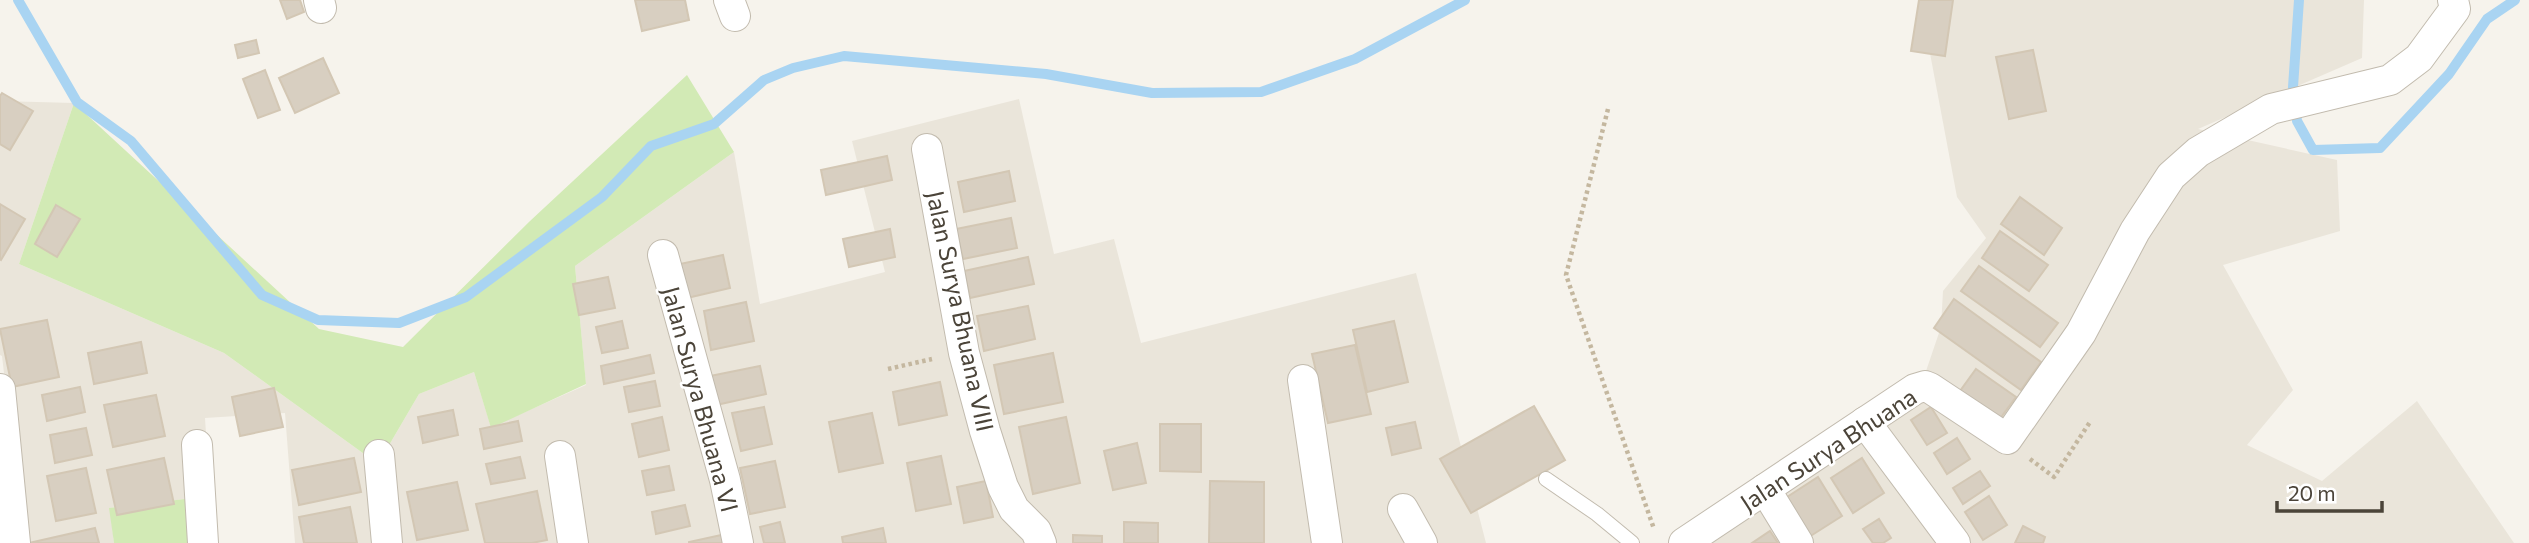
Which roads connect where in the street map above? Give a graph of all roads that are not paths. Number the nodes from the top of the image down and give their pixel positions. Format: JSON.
{"nodes":[{"id":1,"x":2453,"y":0,"type":"edge"},
{"id":2,"x":927,"y":149,"type":"dead end"},
{"id":3,"x":663,"y":255,"type":"dead end"},
{"id":4,"x":1303,"y":380,"type":"dead end"},
{"id":5,"x":0,"y":389,"type":"edge"},
{"id":6,"x":1865,"y":422,"type":"junction"},
{"id":7,"x":197,"y":445,"type":"dead end"},
{"id":8,"x":379,"y":455,"type":"dead end"},
{"id":9,"x":560,"y":456,"type":"dead end"},
{"id":10,"x":1546,"y":479,"type":"dead end"},
{"id":11,"x":1765,"y":489,"type":"junction"},
{"id":12,"x":1403,"y":509,"type":"dead end"},
{"id":13,"x":15,"y":543,"type":"edge"},
{"id":14,"x":203,"y":543,"type":"edge"},
{"id":15,"x":387,"y":543,"type":"edge"},
{"id":16,"x":573,"y":543,"type":"edge"},
{"id":17,"x":738,"y":543,"type":"edge"},
{"id":18,"x":1041,"y":543,"type":"edge"},
{"id":19,"x":1327,"y":543,"type":"edge"},
{"id":20,"x":1422,"y":543,"type":"edge"},
{"id":21,"x":1632,"y":543,"type":"edge"},
{"id":22,"x":1684,"y":543,"type":"edge"},
{"id":23,"x":1798,"y":543,"type":"edge"},
{"id":24,"x":1955,"y":543,"type":"edge"}],
"edges":[{"from":1,"to":6,"type":"street","name":"Jalan Surya Bhuana"},
{"from":2,"to":18,"type":"street","name":"Jalan Surya Bhuana VIII"},
{"from":3,"to":17,"type":"street","name":"Jalan Surya Bhuana VI"},
{"from":4,"to":19,"type":"street"},
{"from":5,"to":13,"type":"street"},
{"from":6,"to":11,"type":"street","name":"Jalan Surya Bhuana"},
{"from":6,"to":24,"type":"street"},
{"from":7,"to":14,"type":"street"},
{"from":8,"to":15,"type":"street"},
{"from":9,"to":16,"type":"street"},
{"from":10,"to":21,"type":"lane"},
{"from":11,"to":22,"type":"street","name":"Jalan Surya Bhuana"},
{"from":11,"to":23,"type":"street"},
{"from":12,"to":20,"type":"street"}]}
